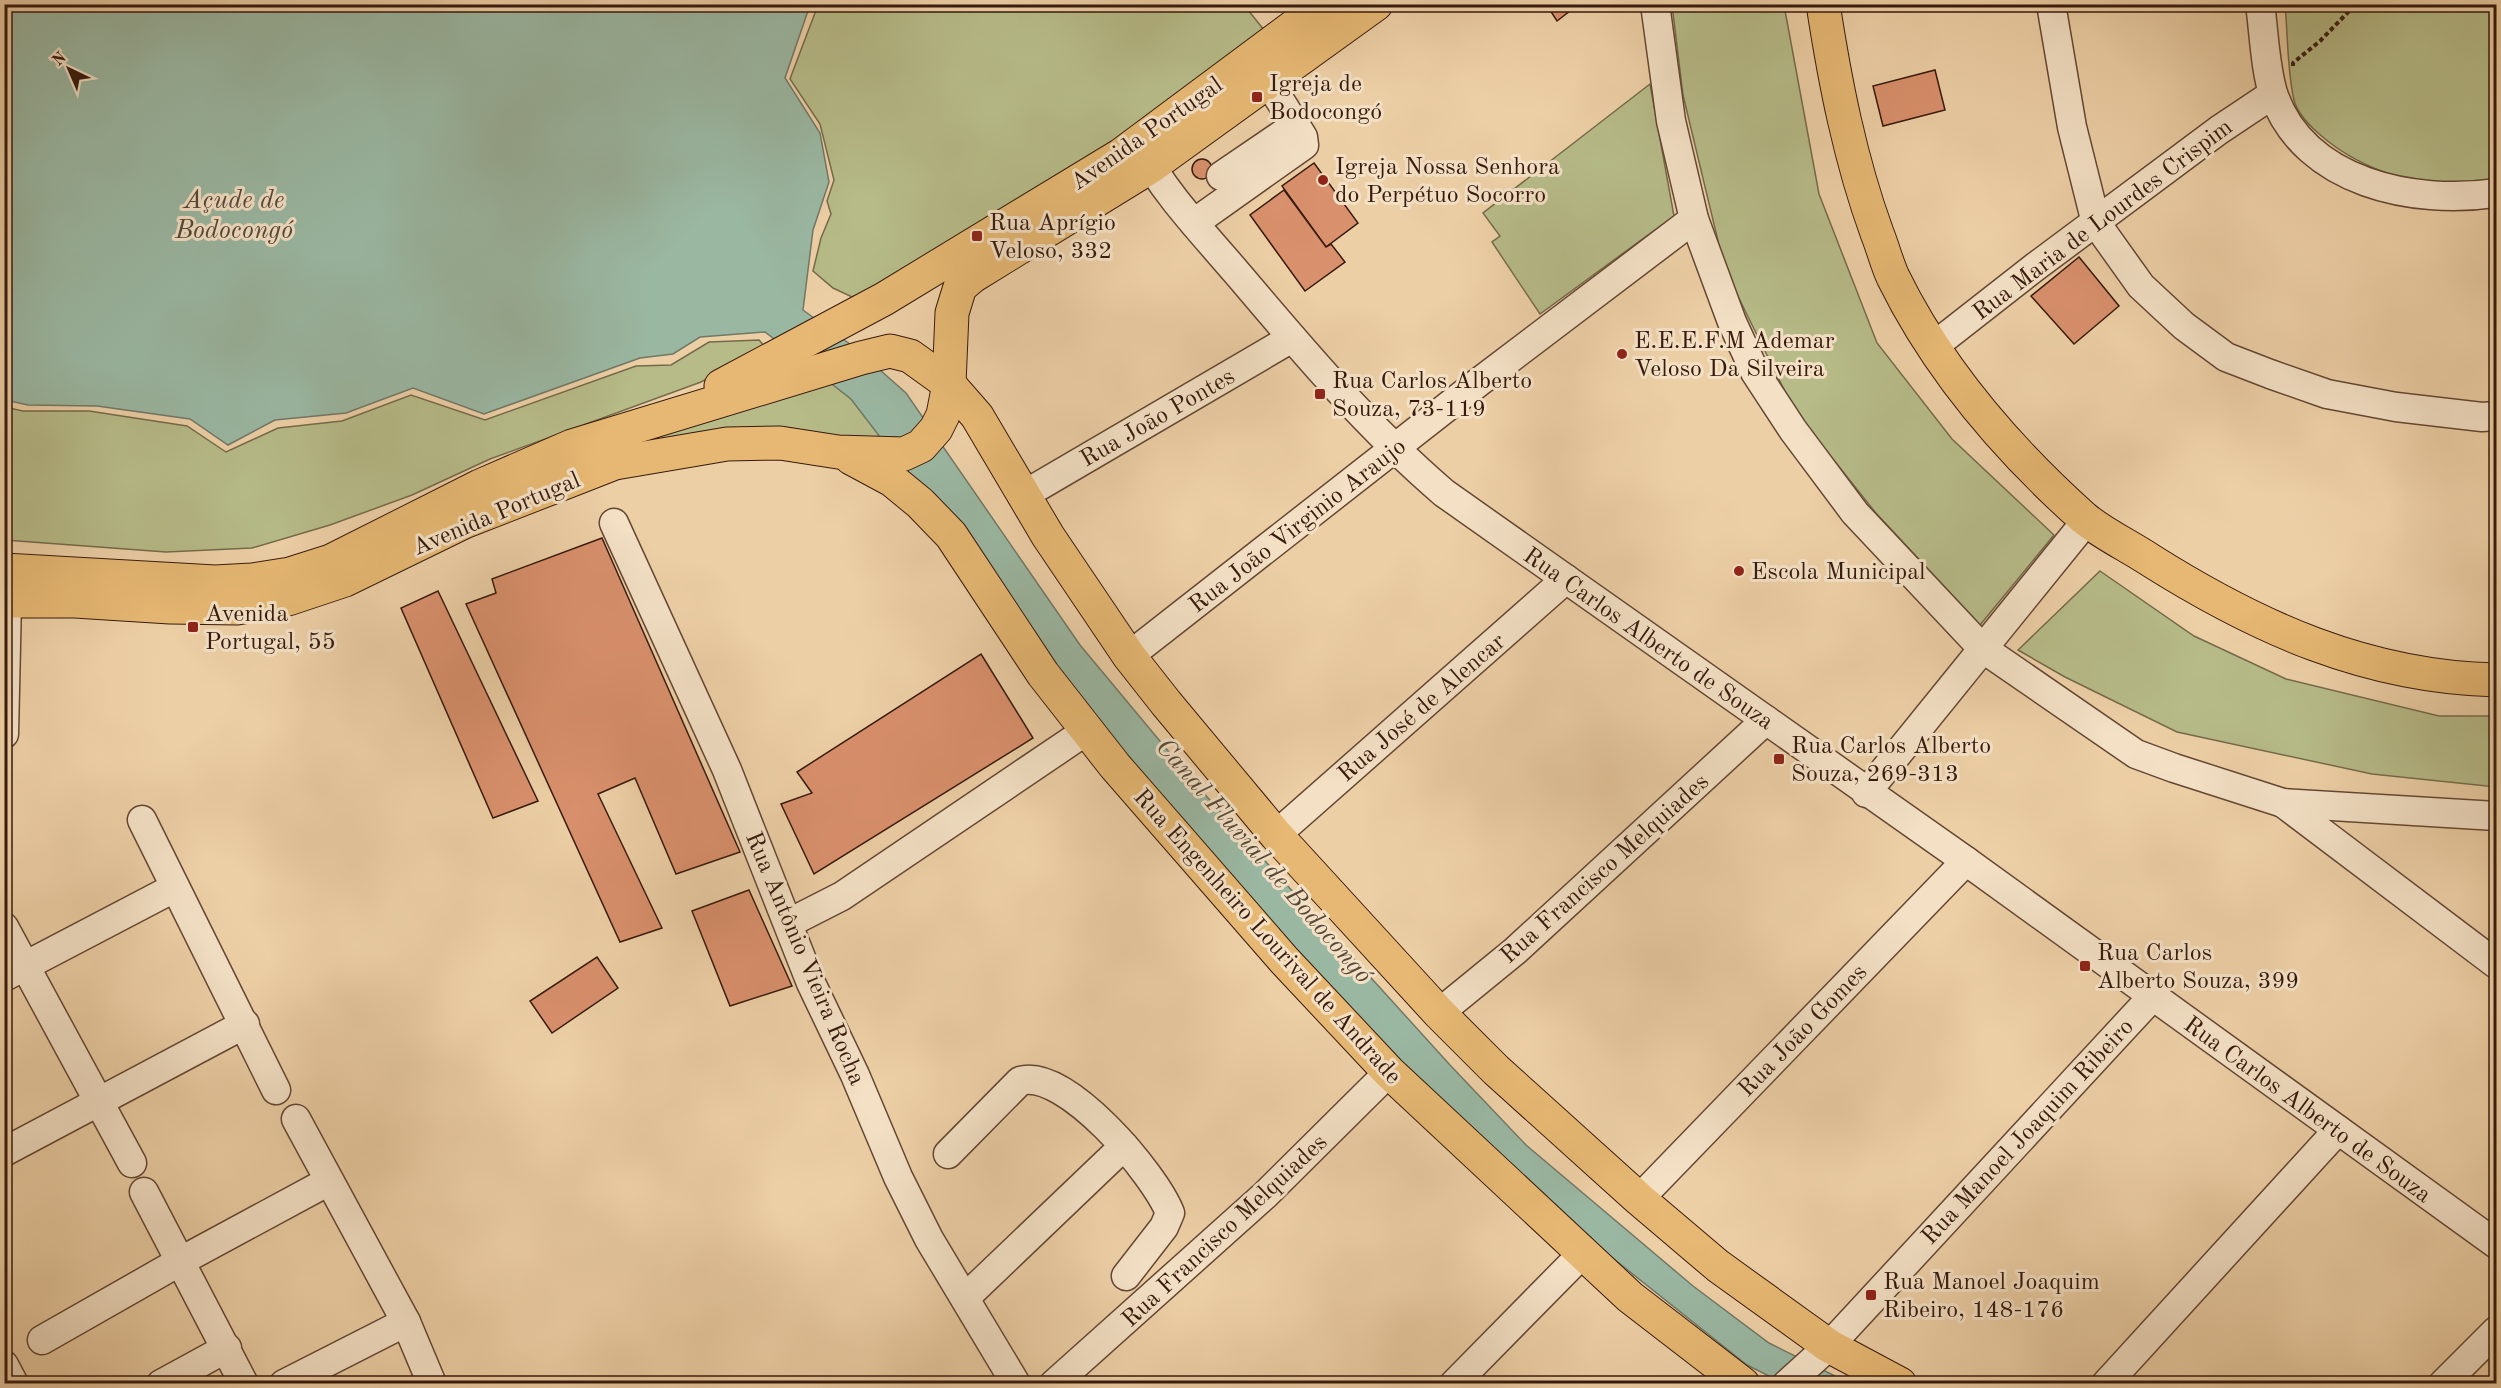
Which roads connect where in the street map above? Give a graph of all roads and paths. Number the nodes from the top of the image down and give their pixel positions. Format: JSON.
{"nodes":[{"id":1,"x":1324,"y":4,"type":"edge"},
{"id":2,"x":1376,"y":4,"type":"edge"},
{"id":3,"x":1655,"y":4,"type":"edge"},
{"id":4,"x":1823,"y":4,"type":"edge"},
{"id":5,"x":2051,"y":4,"type":"edge"},
{"id":6,"x":2260,"y":4,"type":"edge"},
{"id":7,"x":2356,"y":4,"type":"edge"},
{"id":8,"x":2293,"y":72,"type":"dead end"},
{"id":9,"x":1269,"y":83,"type":"junction"},
{"id":10,"x":2273,"y":94,"type":"junction"},
{"id":11,"x":1296,"y":125,"type":"junction"},
{"id":12,"x":1144,"y":155,"type":"junction"},
{"id":13,"x":1221,"y":176,"type":"dead end"},
{"id":14,"x":2496,"y":193,"type":"edge"},
{"id":15,"x":1694,"y":219,"type":"junction"},
{"id":16,"x":1194,"y":223,"type":"junction"},
{"id":17,"x":2096,"y":223,"type":"junction"},
{"id":18,"x":1292,"y":338,"type":"junction"},
{"id":19,"x":1934,"y":346,"type":"junction"},
{"id":20,"x":794,"y":364,"type":"junction"},
{"id":21,"x":940,"y":388,"type":"junction"},
{"id":22,"x":2496,"y":416,"type":"edge"},
{"id":23,"x":1394,"y":450,"type":"junction"},
{"id":24,"x":838,"y":452,"type":"junction"},
{"id":25,"x":1022,"y":496,"type":"junction"},
{"id":26,"x":2086,"y":520,"type":"junction"},
{"id":27,"x":614,"y":524,"type":"dead end"},
{"id":28,"x":1566,"y":579,"type":"junction"},
{"id":29,"x":5,"y":591,"type":"edge"},
{"id":30,"x":1982,"y":648,"type":"junction"},
{"id":31,"x":1129,"y":656,"type":"junction"},
{"id":32,"x":2496,"y":680,"type":"edge"},
{"id":33,"x":1766,"y":720,"type":"junction"},
{"id":34,"x":1086,"y":731,"type":"junction"},
{"id":35,"x":4,"y":734,"type":"edge"},
{"id":36,"x":1866,"y":793,"type":"junction"},
{"id":37,"x":2283,"y":803,"type":"junction"},
{"id":38,"x":2496,"y":816,"type":"edge"},
{"id":39,"x":142,"y":820,"type":"dead end"},
{"id":40,"x":1276,"y":835,"type":"junction"},
{"id":41,"x":1966,"y":861,"type":"junction"},
{"id":42,"x":174,"y":888,"type":"junction"},
{"id":43,"x":789,"y":923,"type":"junction"},
{"id":44,"x":4,"y":927,"type":"edge"},
{"id":45,"x":2496,"y":964,"type":"edge"},
{"id":46,"x":15,"y":972,"type":"edge"},
{"id":47,"x":2153,"y":996,"type":"junction"},
{"id":48,"x":1439,"y":1013,"type":"junction"},
{"id":49,"x":244,"y":1024,"type":"junction"},
{"id":50,"x":1389,"y":1072,"type":"junction"},
{"id":51,"x":276,"y":1089,"type":"dead end"},
{"id":52,"x":99,"y":1101,"type":"junction"},
{"id":53,"x":296,"y":1119,"type":"dead end"},
{"id":54,"x":2338,"y":1130,"type":"junction"},
{"id":55,"x":1124,"y":1146,"type":"junction"},
{"id":56,"x":4,"y":1152,"type":"edge"},
{"id":57,"x":948,"y":1154,"type":"dead end"},
{"id":58,"x":132,"y":1162,"type":"dead end"},
{"id":59,"x":329,"y":1181,"type":"junction"},
{"id":60,"x":144,"y":1192,"type":"dead end"},
{"id":61,"x":1639,"y":1199,"type":"junction"},
{"id":62,"x":2496,"y":1245,"type":"edge"},
{"id":63,"x":1582,"y":1254,"type":"junction"},
{"id":64,"x":179,"y":1262,"type":"junction"},
{"id":65,"x":1126,"y":1276,"type":"dead end"},
{"id":66,"x":964,"y":1298,"type":"junction"},
{"id":67,"x":406,"y":1322,"type":"junction"},
{"id":68,"x":2496,"y":1331,"type":"edge"},
{"id":69,"x":42,"y":1340,"type":"dead end"},
{"id":70,"x":227,"y":1348,"type":"junction"},
{"id":71,"x":1824,"y":1350,"type":"junction"},
{"id":72,"x":4,"y":1365,"type":"edge"},
{"id":73,"x":14,"y":1383,"type":"edge"},
{"id":74,"x":161,"y":1383,"type":"edge"},
{"id":75,"x":243,"y":1383,"type":"edge"},
{"id":76,"x":284,"y":1383,"type":"edge"},
{"id":77,"x":432,"y":1383,"type":"edge"},
{"id":78,"x":1016,"y":1383,"type":"edge"},
{"id":79,"x":1054,"y":1383,"type":"edge"},
{"id":80,"x":1454,"y":1383,"type":"edge"},
{"id":81,"x":1743,"y":1383,"type":"edge"},
{"id":82,"x":1787,"y":1383,"type":"edge"},
{"id":83,"x":1900,"y":1383,"type":"edge"},
{"id":84,"x":2106,"y":1383,"type":"edge"},
{"id":85,"x":2443,"y":1383,"type":"edge"}],
"edges":[{"from":1,"to":12,"type":"main road","name":"Avenida Portugal"},
{"from":2,"to":9,"type":"main road","name":"Avenida Portugal"},
{"from":3,"to":15,"type":"street"},
{"from":4,"to":19,"type":"main road"},
{"from":5,"to":17,"type":"street"},
{"from":6,"to":10,"type":"street"},
{"from":7,"to":8,"type":"path"},
{"from":9,"to":11,"type":"street"},
{"from":9,"to":12,"type":"main road","name":"Avenida Portugal"},
{"from":10,"to":14,"type":"street"},
{"from":10,"to":17,"type":"street","name":"Rua Maria de Lourdes Crispim"},
{"from":11,"to":13,"type":"street"},
{"from":11,"to":16,"type":"street"},
{"from":12,"to":16,"type":"street","name":"Rua Carlos Alberto de Souza"},
{"from":12,"to":20,"type":"main road","name":"Avenida Portugal"},
{"from":12,"to":21,"type":"main road","name":"Avenida Portugal"},
{"from":15,"to":23,"type":"street","name":"Rua João Virginio Araujo"},
{"from":15,"to":30,"type":"street"},
{"from":16,"to":18,"type":"street","name":"Rua Carlos Alberto de Souza"},
{"from":17,"to":19,"type":"street","name":"Rua Maria de Lourdes Crispim"},
{"from":17,"to":22,"type":"street"},
{"from":18,"to":23,"type":"street","name":"Rua Carlos Alberto de Souza"},
{"from":18,"to":25,"type":"street","name":"Rua João Pontes"},
{"from":19,"to":26,"type":"main road"},
{"from":20,"to":21,"type":"main road","name":"Avenida Portugal"},
{"from":20,"to":29,"type":"main road","name":"Avenida Portugal"},
{"from":21,"to":24,"type":"main road","name":"Avenida Portugal"},
{"from":21,"to":25,"type":"main road"},
{"from":23,"to":28,"type":"street","name":"Rua Carlos Alberto de Souza"},
{"from":23,"to":31,"type":"street","name":"Rua João Virginio Araujo"},
{"from":24,"to":29,"type":"main road","name":"Avenida Portugal"},
{"from":24,"to":34,"type":"main road","name":"Rua Engenheiro Lourival de Andrade"},
{"from":25,"to":31,"type":"main road"},
{"from":26,"to":30,"type":"street"},
{"from":26,"to":32,"type":"main road"},
{"from":27,"to":43,"type":"street","name":"Rua Antônio Vieira Rocha"},
{"from":28,"to":33,"type":"street","name":"Rua Carlos Alberto de Souza"},
{"from":28,"to":40,"type":"street","name":"Rua José de Alencar"},
{"from":29,"to":35,"type":"street"},
{"from":30,"to":36,"type":"street"},
{"from":30,"to":37,"type":"street"},
{"from":31,"to":40,"type":"main road"},
{"from":33,"to":36,"type":"street","name":"Rua Carlos Alberto de Souza"},
{"from":33,"to":48,"type":"street","name":"Rua Francisco Melquiades"},
{"from":34,"to":43,"type":"street"},
{"from":34,"to":50,"type":"main road","name":"Rua Engenheiro Lourival de Andrade"},
{"from":36,"to":41,"type":"street","name":"Rua Carlos Alberto de Souza"},
{"from":37,"to":38,"type":"street"},
{"from":37,"to":45,"type":"street"},
{"from":39,"to":42,"type":"street"},
{"from":40,"to":48,"type":"main road"},
{"from":41,"to":47,"type":"street","name":"Rua Carlos Alberto de Souza"},
{"from":41,"to":61,"type":"street","name":"Rua João Gomes"},
{"from":42,"to":46,"type":"street"},
{"from":42,"to":49,"type":"street"},
{"from":43,"to":66,"type":"street","name":"Rua Antônio Vieira Rocha"},
{"from":44,"to":46,"type":"street"},
{"from":46,"to":52,"type":"street"},
{"from":47,"to":54,"type":"street","name":"Rua Carlos Alberto de Souza"},
{"from":47,"to":71,"type":"street","name":"Rua Manoel Joaquim Ribeiro"},
{"from":48,"to":61,"type":"main road"},
{"from":49,"to":51,"type":"street"},
{"from":49,"to":52,"type":"street"},
{"from":50,"to":63,"type":"main road","name":"Rua Engenheiro Lourival de Andrade"},
{"from":50,"to":79,"type":"street","name":"Rua Francisco Melquiades"},
{"from":52,"to":56,"type":"street"},
{"from":52,"to":58,"type":"street"},
{"from":53,"to":59,"type":"street"},
{"from":54,"to":62,"type":"street","name":"Rua Carlos Alberto de Souza"},
{"from":54,"to":84,"type":"street"},
{"from":55,"to":57,"type":"street"},
{"from":55,"to":65,"type":"street"},
{"from":55,"to":66,"type":"street"},
{"from":59,"to":64,"type":"street"},
{"from":59,"to":67,"type":"street"},
{"from":60,"to":64,"type":"street"},
{"from":61,"to":71,"type":"main road"},
{"from":63,"to":80,"type":"street"},
{"from":63,"to":81,"type":"main road","name":"Rua Engenheiro Lourival de Andrade"},
{"from":64,"to":69,"type":"street"},
{"from":64,"to":70,"type":"street"},
{"from":66,"to":78,"type":"street","name":"Rua Antônio Vieira Rocha"},
{"from":67,"to":76,"type":"street"},
{"from":67,"to":77,"type":"street"},
{"from":68,"to":85,"type":"street"},
{"from":70,"to":74,"type":"street"},
{"from":70,"to":75,"type":"street"},
{"from":71,"to":82,"type":"street","name":"Rua Manoel Joaquim Ribeiro"},
{"from":71,"to":83,"type":"main road"},
{"from":72,"to":73,"type":"street"}]}
